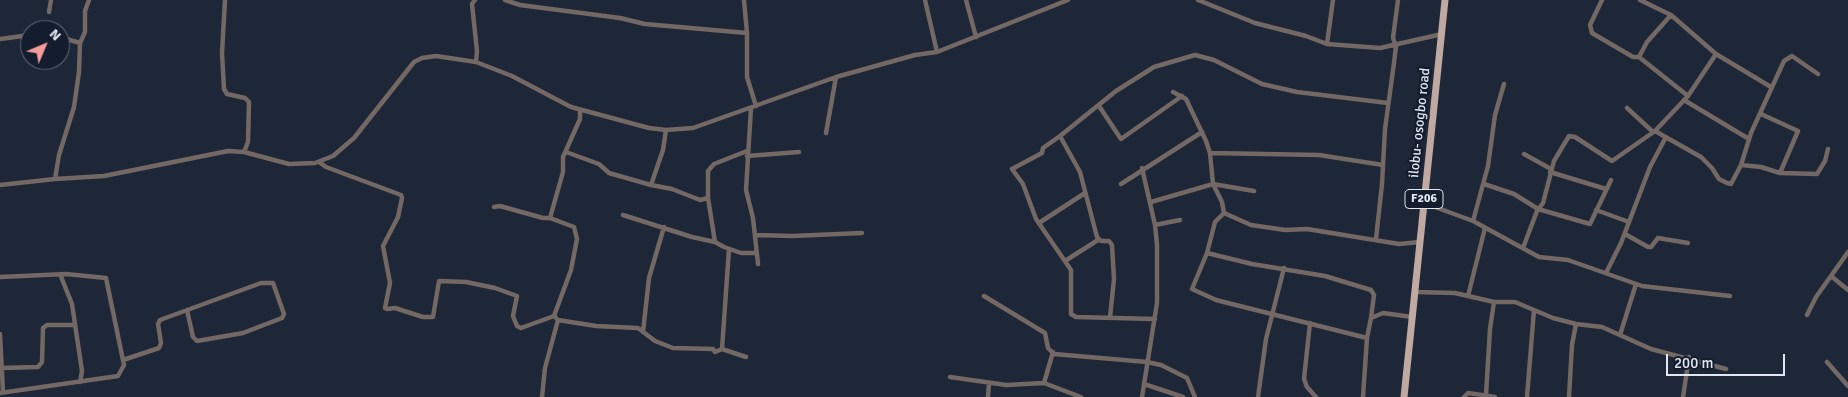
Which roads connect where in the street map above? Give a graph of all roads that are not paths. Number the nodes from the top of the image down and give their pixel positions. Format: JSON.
{"nodes":[{"id":1,"x":51,"y":0,"type":"edge"},
{"id":2,"x":89,"y":0,"type":"edge"},
{"id":3,"x":225,"y":0,"type":"edge"},
{"id":4,"x":475,"y":0,"type":"edge"},
{"id":5,"x":505,"y":0,"type":"edge"},
{"id":6,"x":540,"y":0,"type":"edge"},
{"id":7,"x":744,"y":0,"type":"edge"},
{"id":8,"x":925,"y":0,"type":"edge"},
{"id":9,"x":966,"y":0,"type":"edge"},
{"id":10,"x":1045,"y":0,"type":"edge"},
{"id":11,"x":1068,"y":0,"type":"edge"},
{"id":12,"x":1198,"y":0,"type":"edge"},
{"id":13,"x":1332,"y":0,"type":"edge"},
{"id":14,"x":1398,"y":0,"type":"edge"},
{"id":15,"x":1445,"y":0,"type":"edge"},
{"id":16,"x":1602,"y":0,"type":"edge"},
{"id":17,"x":1640,"y":0,"type":"edge"},
{"id":18,"x":539,"y":7,"type":"junction"},
{"id":19,"x":1047,"y":7,"type":"junction"},
{"id":20,"x":49,"y":12,"type":"dead end"},
{"id":21,"x":1671,"y":15,"type":"junction"},
{"id":22,"x":747,"y":34,"type":"junction"},
{"id":23,"x":1442,"y":34,"type":"junction"},
{"id":24,"x":20,"y":36,"type":"edge"},
{"id":25,"x":976,"y":37,"type":"junction"},
{"id":26,"x":0,"y":39,"type":"edge"},
{"id":27,"x":70,"y":40,"type":"edge"},
{"id":28,"x":80,"y":43,"type":"junction"},
{"id":29,"x":1327,"y":44,"type":"junction"},
{"id":30,"x":1396,"y":46,"type":"junction"},
{"id":31,"x":937,"y":52,"type":"junction"},
{"id":32,"x":1716,"y":54,"type":"junction"},
{"id":33,"x":1640,"y":57,"type":"junction"},
{"id":34,"x":476,"y":62,"type":"junction"},
{"id":35,"x":1818,"y":74,"type":"dead end"},
{"id":36,"x":836,"y":77,"type":"junction"},
{"id":37,"x":1504,"y":84,"type":"dead end"},
{"id":38,"x":1771,"y":87,"type":"junction"},
{"id":39,"x":1174,"y":92,"type":"dead end"},
{"id":40,"x":1182,"y":96,"type":"junction"},
{"id":41,"x":1688,"y":96,"type":"junction"},
{"id":42,"x":1684,"y":100,"type":"junction"},
{"id":43,"x":1388,"y":103,"type":"junction"},
{"id":44,"x":1099,"y":106,"type":"junction"},
{"id":45,"x":754,"y":107,"type":"junction"},
{"id":46,"x":1627,"y":108,"type":"dead end"},
{"id":47,"x":580,"y":110,"type":"junction"},
{"id":48,"x":1761,"y":114,"type":"junction"},
{"id":49,"x":666,"y":130,"type":"junction"},
{"id":50,"x":1653,"y":131,"type":"junction"},
{"id":51,"x":1202,"y":132,"type":"junction"},
{"id":52,"x":826,"y":133,"type":"dead end"},
{"id":53,"x":1060,"y":136,"type":"junction"},
{"id":54,"x":1666,"y":137,"type":"junction"},
{"id":55,"x":1749,"y":139,"type":"junction"},
{"id":56,"x":1828,"y":149,"type":"dead end"},
{"id":57,"x":244,"y":152,"type":"junction"},
{"id":58,"x":566,"y":152,"type":"junction"},
{"id":59,"x":799,"y":152,"type":"dead end"},
{"id":60,"x":747,"y":153,"type":"junction"},
{"id":61,"x":1210,"y":153,"type":"junction"},
{"id":62,"x":1524,"y":154,"type":"dead end"},
{"id":63,"x":319,"y":162,"type":"junction"},
{"id":64,"x":1741,"y":164,"type":"junction"},
{"id":65,"x":1383,"y":165,"type":"junction"},
{"id":66,"x":1142,"y":168,"type":"junction"},
{"id":67,"x":1550,"y":171,"type":"junction"},
{"id":68,"x":1780,"y":173,"type":"junction"},
{"id":69,"x":55,"y":178,"type":"junction"},
{"id":70,"x":1611,"y":180,"type":"dead end"},
{"id":71,"x":1120,"y":184,"type":"dead end"},
{"id":72,"x":1213,"y":184,"type":"junction"},
{"id":73,"x":1484,"y":184,"type":"junction"},
{"id":74,"x":0,"y":185,"type":"edge"},
{"id":75,"x":651,"y":185,"type":"junction"},
{"id":76,"x":1606,"y":189,"type":"junction"},
{"id":77,"x":1254,"y":191,"type":"dead end"},
{"id":78,"x":1085,"y":193,"type":"junction"},
{"id":79,"x":708,"y":198,"type":"junction"},
{"id":80,"x":1151,"y":202,"type":"junction"},
{"id":81,"x":1424,"y":203,"type":"junction"},
{"id":82,"x":494,"y":207,"type":"dead end"},
{"id":83,"x":1538,"y":209,"type":"junction"},
{"id":84,"x":1596,"y":210,"type":"junction"},
{"id":85,"x":1224,"y":213,"type":"junction"},
{"id":86,"x":623,"y":215,"type":"dead end"},
{"id":87,"x":550,"y":218,"type":"junction"},
{"id":88,"x":1180,"y":220,"type":"dead end"},
{"id":89,"x":1473,"y":221,"type":"junction"},
{"id":90,"x":1629,"y":222,"type":"junction"},
{"id":91,"x":1039,"y":223,"type":"junction"},
{"id":92,"x":1155,"y":225,"type":"junction"},
{"id":93,"x":664,"y":227,"type":"junction"},
{"id":94,"x":1485,"y":228,"type":"junction"},
{"id":95,"x":862,"y":233,"type":"dead end"},
{"id":96,"x":1625,"y":234,"type":"junction"},
{"id":97,"x":755,"y":235,"type":"junction"},
{"id":98,"x":1376,"y":239,"type":"junction"},
{"id":99,"x":1098,"y":240,"type":"junction"},
{"id":100,"x":715,"y":242,"type":"junction"},
{"id":101,"x":1420,"y":242,"type":"junction"},
{"id":102,"x":1688,"y":243,"type":"dead end"},
{"id":103,"x":1523,"y":248,"type":"junction"},
{"id":104,"x":729,"y":249,"type":"junction"},
{"id":105,"x":1848,"y":252,"type":"edge"},
{"id":106,"x":1207,"y":253,"type":"junction"},
{"id":107,"x":755,"y":254,"type":"junction"},
{"id":108,"x":1065,"y":262,"type":"junction"},
{"id":109,"x":758,"y":264,"type":"dead end"},
{"id":110,"x":1284,"y":268,"type":"junction"},
{"id":111,"x":1606,"y":273,"type":"junction"},
{"id":112,"x":60,"y":274,"type":"junction"},
{"id":113,"x":1831,"y":276,"type":"junction"},
{"id":114,"x":0,"y":277,"type":"edge"},
{"id":115,"x":1636,"y":284,"type":"junction"},
{"id":116,"x":1848,"y":290,"type":"edge"},
{"id":117,"x":1415,"y":292,"type":"junction"},
{"id":118,"x":984,"y":296,"type":"dead end"},
{"id":119,"x":1468,"y":296,"type":"junction"},
{"id":120,"x":1730,"y":296,"type":"dead end"},
{"id":121,"x":1494,"y":302,"type":"junction"},
{"id":122,"x":187,"y":310,"type":"junction"},
{"id":123,"x":1534,"y":310,"type":"junction"},
{"id":124,"x":1272,"y":314,"type":"junction"},
{"id":125,"x":1807,"y":315,"type":"dead end"},
{"id":126,"x":1110,"y":317,"type":"junction"},
{"id":127,"x":1412,"y":317,"type":"junction"},
{"id":128,"x":556,"y":318,"type":"junction"},
{"id":129,"x":1372,"y":318,"type":"junction"},
{"id":130,"x":1155,"y":319,"type":"junction"},
{"id":131,"x":1310,"y":323,"type":"junction"},
{"id":132,"x":1576,"y":324,"type":"junction"},
{"id":133,"x":75,"y":325,"type":"junction"},
{"id":134,"x":643,"y":332,"type":"junction"},
{"id":135,"x":0,"y":334,"type":"edge"},
{"id":136,"x":1620,"y":335,"type":"junction"},
{"id":137,"x":1367,"y":338,"type":"junction"},
{"id":138,"x":722,"y":349,"type":"junction"},
{"id":139,"x":1052,"y":352,"type":"junction"},
{"id":140,"x":746,"y":357,"type":"dead end"},
{"id":141,"x":1689,"y":358,"type":"junction"},
{"id":142,"x":123,"y":360,"type":"junction"},
{"id":143,"x":1147,"y":362,"type":"junction"},
{"id":144,"x":1827,"y":362,"type":"dead end"},
{"id":145,"x":1,"y":368,"type":"edge"},
{"id":146,"x":1726,"y":369,"type":"dead end"},
{"id":147,"x":950,"y":378,"type":"dead end"},
{"id":148,"x":80,"y":382,"type":"junction"},
{"id":149,"x":989,"y":382,"type":"junction"},
{"id":150,"x":1044,"y":383,"type":"junction"},
{"id":151,"x":1144,"y":384,"type":"junction"},
{"id":152,"x":1848,"y":386,"type":"edge"},
{"id":153,"x":2,"y":392,"type":"edge"},
{"id":154,"x":1486,"y":395,"type":"junction"},
{"id":155,"x":542,"y":397,"type":"edge"},
{"id":156,"x":988,"y":397,"type":"edge"},
{"id":157,"x":1081,"y":397,"type":"edge"},
{"id":158,"x":1142,"y":397,"type":"edge"},
{"id":159,"x":1183,"y":397,"type":"edge"},
{"id":160,"x":1195,"y":397,"type":"edge"},
{"id":161,"x":1258,"y":397,"type":"edge"},
{"id":162,"x":1316,"y":397,"type":"edge"},
{"id":163,"x":1363,"y":397,"type":"edge"},
{"id":164,"x":1404,"y":397,"type":"edge"},
{"id":165,"x":1464,"y":397,"type":"edge"},
{"id":166,"x":1495,"y":397,"type":"edge"},
{"id":167,"x":1528,"y":397,"type":"edge"},
{"id":168,"x":1569,"y":397,"type":"edge"},
{"id":169,"x":1683,"y":397,"type":"edge"}],
"edges":[{"from":1,"to":20,"type":"street"},
{"from":2,"to":28,"type":"street"},
{"from":3,"to":57,"type":"street"},
{"from":4,"to":34,"type":"street"},
{"from":5,"to":18,"type":"street"},
{"from":6,"to":18,"type":"street"},
{"from":7,"to":22,"type":"street"},
{"from":8,"to":31,"type":"street"},
{"from":9,"to":25,"type":"street"},
{"from":10,"to":19,"type":"street"},
{"from":11,"to":19,"type":"street"},
{"from":12,"to":29,"type":"street"},
{"from":13,"to":29,"type":"street"},
{"from":14,"to":30,"type":"street"},
{"from":15,"to":23,"type":"main road","name":"ilobu- osogbo road","number":"F206"},
{"from":16,"to":33,"type":"street"},
{"from":17,"to":21,"type":"street"},
{"from":18,"to":22,"type":"street"},
{"from":19,"to":25,"type":"street"},
{"from":21,"to":32,"type":"street"},
{"from":21,"to":33,"type":"street"},
{"from":22,"to":45,"type":"street"},
{"from":23,"to":30,"type":"street"},
{"from":23,"to":81,"type":"main road","name":"ilobu- osogbo road","number":"F206"},
{"from":24,"to":26,"type":"street"},
{"from":25,"to":31,"type":"street"},
{"from":27,"to":28,"type":"street"},
{"from":28,"to":69,"type":"street"},
{"from":29,"to":30,"type":"street"},
{"from":30,"to":43,"type":"street"},
{"from":31,"to":36,"type":"street"},
{"from":32,"to":38,"type":"street"},
{"from":32,"to":41,"type":"street"},
{"from":33,"to":41,"type":"street"},
{"from":34,"to":47,"type":"street"},
{"from":34,"to":63,"type":"street"},
{"from":35,"to":38,"type":"street"},
{"from":36,"to":45,"type":"street"},
{"from":36,"to":52,"type":"street"},
{"from":37,"to":73,"type":"street"},
{"from":38,"to":48,"type":"street"},
{"from":39,"to":40,"type":"street"},
{"from":40,"to":44,"type":"street"},
{"from":40,"to":51,"type":"street"},
{"from":41,"to":42,"type":"street"},
{"from":42,"to":50,"type":"street"},
{"from":42,"to":55,"type":"street"},
{"from":43,"to":44,"type":"street"},
{"from":43,"to":65,"type":"street"},
{"from":44,"to":53,"type":"street"},
{"from":45,"to":49,"type":"street"},
{"from":45,"to":60,"type":"street"},
{"from":46,"to":50,"type":"street"},
{"from":47,"to":49,"type":"street"},
{"from":47,"to":58,"type":"street"},
{"from":48,"to":55,"type":"street"},
{"from":48,"to":68,"type":"street"},
{"from":49,"to":75,"type":"street"},
{"from":50,"to":54,"type":"street"},
{"from":50,"to":67,"type":"street"},
{"from":51,"to":61,"type":"street"},
{"from":51,"to":66,"type":"street"},
{"from":53,"to":78,"type":"street"},
{"from":53,"to":91,"type":"street"},
{"from":54,"to":64,"type":"street"},
{"from":54,"to":90,"type":"street"},
{"from":55,"to":64,"type":"street"},
{"from":56,"to":68,"type":"street"},
{"from":57,"to":63,"type":"street"},
{"from":57,"to":69,"type":"street"},
{"from":58,"to":75,"type":"street"},
{"from":58,"to":87,"type":"street"},
{"from":59,"to":60,"type":"street"},
{"from":60,"to":79,"type":"street"},
{"from":60,"to":97,"type":"street"},
{"from":61,"to":65,"type":"street"},
{"from":61,"to":72,"type":"street"},
{"from":62,"to":67,"type":"street"},
{"from":63,"to":128,"type":"street"},
{"from":64,"to":68,"type":"street"},
{"from":65,"to":98,"type":"street"},
{"from":66,"to":71,"type":"street"},
{"from":66,"to":80,"type":"street"},
{"from":67,"to":76,"type":"street"},
{"from":67,"to":83,"type":"street"},
{"from":69,"to":74,"type":"street"},
{"from":70,"to":76,"type":"street"},
{"from":72,"to":77,"type":"street"},
{"from":72,"to":80,"type":"street"},
{"from":72,"to":85,"type":"street"},
{"from":73,"to":83,"type":"street"},
{"from":73,"to":89,"type":"street"},
{"from":75,"to":79,"type":"street"},
{"from":76,"to":84,"type":"street"},
{"from":78,"to":91,"type":"street"},
{"from":78,"to":99,"type":"street"},
{"from":79,"to":100,"type":"street"},
{"from":80,"to":92,"type":"street"},
{"from":81,"to":89,"type":"street"},
{"from":81,"to":101,"type":"main road","name":"ilobu- osogbo road","number":"F206"},
{"from":82,"to":87,"type":"street"},
{"from":83,"to":84,"type":"street"},
{"from":83,"to":103,"type":"street"},
{"from":84,"to":90,"type":"street"},
{"from":85,"to":98,"type":"street"},
{"from":85,"to":106,"type":"street"},
{"from":86,"to":93,"type":"street"},
{"from":87,"to":128,"type":"street"},
{"from":88,"to":92,"type":"street"},
{"from":89,"to":94,"type":"street"},
{"from":90,"to":96,"type":"street"},
{"from":91,"to":108,"type":"street"},
{"from":92,"to":130,"type":"street"},
{"from":93,"to":100,"type":"street"},
{"from":93,"to":134,"type":"street"},
{"from":94,"to":103,"type":"street"},
{"from":94,"to":119,"type":"street"},
{"from":95,"to":97,"type":"street"},
{"from":96,"to":102,"type":"street"},
{"from":96,"to":111,"type":"street"},
{"from":97,"to":107,"type":"street"},
{"from":98,"to":101,"type":"street"},
{"from":99,"to":108,"type":"street"},
{"from":99,"to":126,"type":"street"},
{"from":100,"to":104,"type":"street"},
{"from":101,"to":117,"type":"main road","name":"ilobu- osogbo road","number":"F206"},
{"from":103,"to":111,"type":"street"},
{"from":104,"to":107,"type":"street"},
{"from":104,"to":138,"type":"street"},
{"from":105,"to":113,"type":"street"},
{"from":106,"to":110,"type":"street"},
{"from":106,"to":124,"type":"street"},
{"from":107,"to":109,"type":"street"},
{"from":108,"to":126,"type":"street"},
{"from":110,"to":124,"type":"street"},
{"from":110,"to":129,"type":"street"},
{"from":111,"to":115,"type":"street"},
{"from":112,"to":114,"type":"street"},
{"from":112,"to":133,"type":"street"},
{"from":112,"to":142,"type":"street"},
{"from":113,"to":116,"type":"street"},
{"from":113,"to":125,"type":"street"},
{"from":115,"to":120,"type":"street"},
{"from":115,"to":136,"type":"street"},
{"from":117,"to":119,"type":"street"},
{"from":117,"to":127,"type":"main road","name":"ilobu- osogbo road","number":"F206"},
{"from":118,"to":139,"type":"street"},
{"from":119,"to":121,"type":"street"},
{"from":121,"to":123,"type":"street"},
{"from":121,"to":154,"type":"street"},
{"from":122,"to":122,"type":"street"},
{"from":122,"to":142,"type":"street"},
{"from":123,"to":132,"type":"street"},
{"from":123,"to":167,"type":"street"},
{"from":124,"to":131,"type":"street"},
{"from":124,"to":161,"type":"street"},
{"from":126,"to":130,"type":"street"},
{"from":127,"to":129,"type":"street"},
{"from":127,"to":164,"type":"main road","name":"ilobu- osogbo road","number":"F206"},
{"from":128,"to":134,"type":"street"},
{"from":128,"to":155,"type":"street"},
{"from":129,"to":137,"type":"street"},
{"from":130,"to":143,"type":"street"},
{"from":131,"to":137,"type":"street"},
{"from":131,"to":162,"type":"street"},
{"from":132,"to":136,"type":"street"},
{"from":132,"to":168,"type":"street"},
{"from":133,"to":145,"type":"street"},
{"from":133,"to":148,"type":"street"},
{"from":134,"to":138,"type":"street"},
{"from":135,"to":145,"type":"street"},
{"from":136,"to":141,"type":"street"},
{"from":137,"to":163,"type":"street"},
{"from":138,"to":140,"type":"street"},
{"from":139,"to":143,"type":"street"},
{"from":139,"to":150,"type":"street"},
{"from":141,"to":146,"type":"street"},
{"from":141,"to":169,"type":"street"},
{"from":142,"to":148,"type":"street"},
{"from":143,"to":151,"type":"street"},
{"from":143,"to":160,"type":"street"},
{"from":144,"to":152,"type":"street"},
{"from":145,"to":153,"type":"street"},
{"from":147,"to":149,"type":"street"},
{"from":148,"to":153,"type":"street"},
{"from":149,"to":150,"type":"street"},
{"from":149,"to":156,"type":"street"},
{"from":150,"to":157,"type":"street"},
{"from":151,"to":158,"type":"street"},
{"from":151,"to":159,"type":"street"},
{"from":154,"to":165,"type":"street"},
{"from":154,"to":166,"type":"street"}]}
